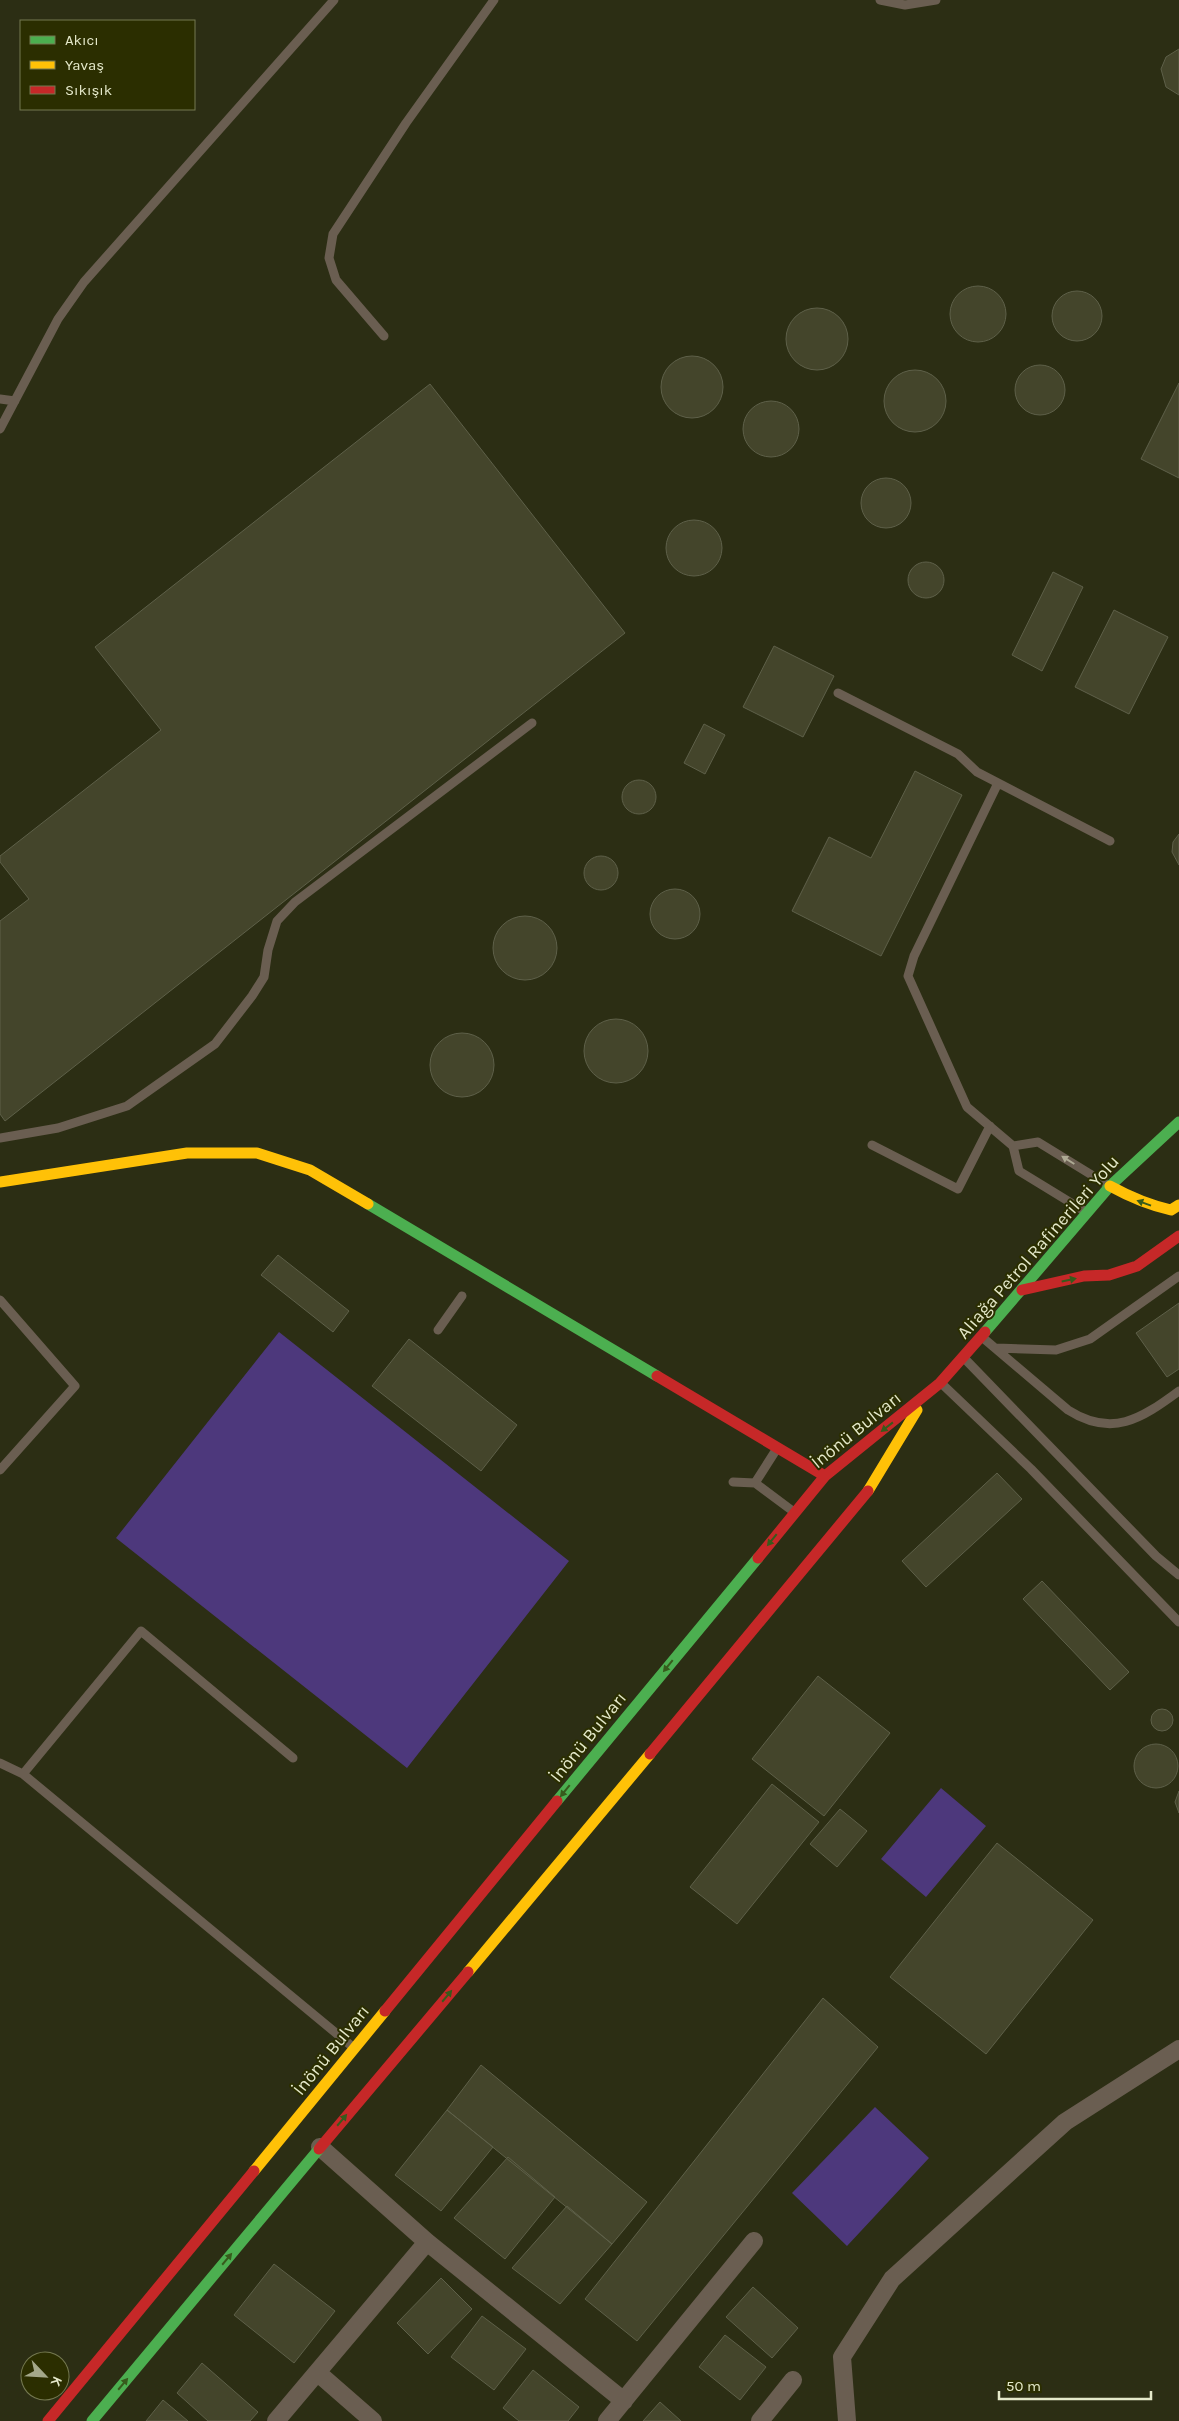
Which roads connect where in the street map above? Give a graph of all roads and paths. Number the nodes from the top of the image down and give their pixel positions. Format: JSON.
{"nodes":[{"id":1,"x":334,"y":0,"type":"edge"},
{"id":2,"x":494,"y":0,"type":"edge"},
{"id":3,"x":880,"y":0,"type":"edge"},
{"id":4,"x":936,"y":0,"type":"edge"},
{"id":5,"x":384,"y":336,"type":"dead end"},
{"id":6,"x":0,"y":398,"type":"edge"},
{"id":7,"x":15,"y":400,"type":"junction"},
{"id":8,"x":0,"y":429,"type":"edge"},
{"id":9,"x":838,"y":693,"type":"dead end"},
{"id":10,"x":532,"y":723,"type":"dead end"},
{"id":11,"x":998,"y":783,"type":"junction"},
{"id":12,"x":1110,"y":841,"type":"dead end"},
{"id":13,"x":1179,"y":1122,"type":"edge"},
{"id":14,"x":990,"y":1126,"type":"junction"},
{"id":15,"x":0,"y":1138,"type":"edge"},
{"id":16,"x":872,"y":1145,"type":"dead end"},
{"id":17,"x":1013,"y":1146,"type":"junction"},
{"id":18,"x":0,"y":1182,"type":"edge"},
{"id":19,"x":1110,"y":1186,"type":"junction"},
{"id":20,"x":1179,"y":1204,"type":"edge"},
{"id":21,"x":1088,"y":1214,"type":"junction"},
{"id":22,"x":1179,"y":1236,"type":"edge"},
{"id":23,"x":1179,"y":1276,"type":"edge"},
{"id":24,"x":1022,"y":1290,"type":"junction"},
{"id":25,"x":462,"y":1296,"type":"dead end"},
{"id":26,"x":0,"y":1300,"type":"edge"},
{"id":27,"x":438,"y":1330,"type":"dead end"},
{"id":28,"x":982,"y":1336,"type":"junction"},
{"id":29,"x":996,"y":1348,"type":"junction"},
{"id":30,"x":964,"y":1357,"type":"junction"},
{"id":31,"x":940,"y":1383,"type":"junction"},
{"id":32,"x":1179,"y":1391,"type":"edge"},
{"id":33,"x":925,"y":1397,"type":"junction"},
{"id":34,"x":778,"y":1448,"type":"junction"},
{"id":35,"x":0,"y":1470,"type":"edge"},
{"id":36,"x":825,"y":1476,"type":"junction"},
{"id":37,"x":733,"y":1482,"type":"dead end"},
{"id":38,"x":755,"y":1483,"type":"junction"},
{"id":39,"x":795,"y":1512,"type":"junction"},
{"id":40,"x":1179,"y":1575,"type":"edge"},
{"id":41,"x":1179,"y":1622,"type":"edge"},
{"id":42,"x":293,"y":1758,"type":"dead end"},
{"id":43,"x":0,"y":1763,"type":"edge"},
{"id":44,"x":23,"y":1774,"type":"junction"},
{"id":45,"x":354,"y":2049,"type":"junction"},
{"id":46,"x":1179,"y":2049,"type":"edge"},
{"id":47,"x":320,"y":2147,"type":"junction"},
{"id":48,"x":754,"y":2241,"type":"dead end"},
{"id":49,"x":427,"y":2242,"type":"junction"},
{"id":50,"x":318,"y":2373,"type":"junction"},
{"id":51,"x":793,"y":2380,"type":"dead end"},
{"id":52,"x":624,"y":2401,"type":"junction"},
{"id":53,"x":48,"y":2421,"type":"edge"},
{"id":54,"x":92,"y":2421,"type":"edge"},
{"id":55,"x":276,"y":2421,"type":"edge"},
{"id":56,"x":373,"y":2421,"type":"edge"},
{"id":57,"x":608,"y":2421,"type":"edge"},
{"id":58,"x":760,"y":2421,"type":"edge"},
{"id":59,"x":847,"y":2421,"type":"edge"}],
"edges":[{"from":1,"to":7,"type":"lane"},
{"from":2,"to":5,"type":"lane"},
{"from":3,"to":4,"type":"lane"},
{"from":6,"to":7,"type":"lane"},
{"from":7,"to":8,"type":"lane"},
{"from":9,"to":11,"type":"lane"},
{"from":10,"to":15,"type":"lane"},
{"from":11,"to":12,"type":"lane"},
{"from":11,"to":14,"type":"lane"},
{"from":13,"to":19,"type":"street","name":"Aliağa Petrol Rafinerileri Yolu"},
{"from":14,"to":16,"type":"lane"},
{"from":14,"to":17,"type":"lane"},
{"from":19,"to":17,"type":"lane","one_way":true},
{"from":17,"to":21,"type":"lane"},
{"from":18,"to":34,"type":"street"},
{"from":20,"to":19,"type":"street","one_way":true},
{"from":19,"to":21,"type":"street","name":"Aliağa Petrol Rafinerileri Yolu"},
{"from":21,"to":24,"type":"street","name":"Aliağa Petrol Rafinerileri Yolu"},
{"from":24,"to":22,"type":"street","one_way":true},
{"from":23,"to":29,"type":"lane"},
{"from":24,"to":28,"type":"street","name":"Aliağa Petrol Rafinerileri Yolu"},
{"from":25,"to":27,"type":"lane"},
{"from":26,"to":35,"type":"lane"},
{"from":28,"to":29,"type":"lane"},
{"from":28,"to":30,"type":"street","name":"Aliağa Petrol Rafinerileri Yolu"},
{"from":29,"to":32,"type":"lane"},
{"from":30,"to":31,"type":"street","name":"Aliağa Petrol Rafinerileri Yolu"},
{"from":30,"to":40,"type":"lane"},
{"from":31,"to":33,"type":"street","name":"Aliağa Petrol Rafinerileri Yolu"},
{"from":31,"to":41,"type":"lane"},
{"from":33,"to":36,"type":"street","name":"İnönü Bulvarı","one_way":true},
{"from":47,"to":33,"type":"street","name":"İnönü Bulvarı","one_way":true},
{"from":34,"to":36,"type":"street"},
{"from":34,"to":38,"type":"lane"},
{"from":36,"to":39,"type":"street","name":"İnönü Bulvarı"},
{"from":37,"to":38,"type":"lane"},
{"from":38,"to":39,"type":"lane"},
{"from":39,"to":45,"type":"street","name":"İnönü Bulvarı","one_way":true},
{"from":42,"to":44,"type":"lane"},
{"from":43,"to":44,"type":"lane"},
{"from":44,"to":45,"type":"lane"},
{"from":45,"to":53,"type":"street","name":"İnönü Bulvarı"},
{"from":46,"to":59,"type":"street"},
{"from":47,"to":49,"type":"street"},
{"from":54,"to":47,"type":"street","name":"İnönü Bulvarı","one_way":true},
{"from":48,"to":52,"type":"street"},
{"from":49,"to":50,"type":"street"},
{"from":49,"to":52,"type":"street"},
{"from":50,"to":55,"type":"street"},
{"from":50,"to":56,"type":"street"},
{"from":51,"to":58,"type":"street"},
{"from":52,"to":57,"type":"street"}]}
